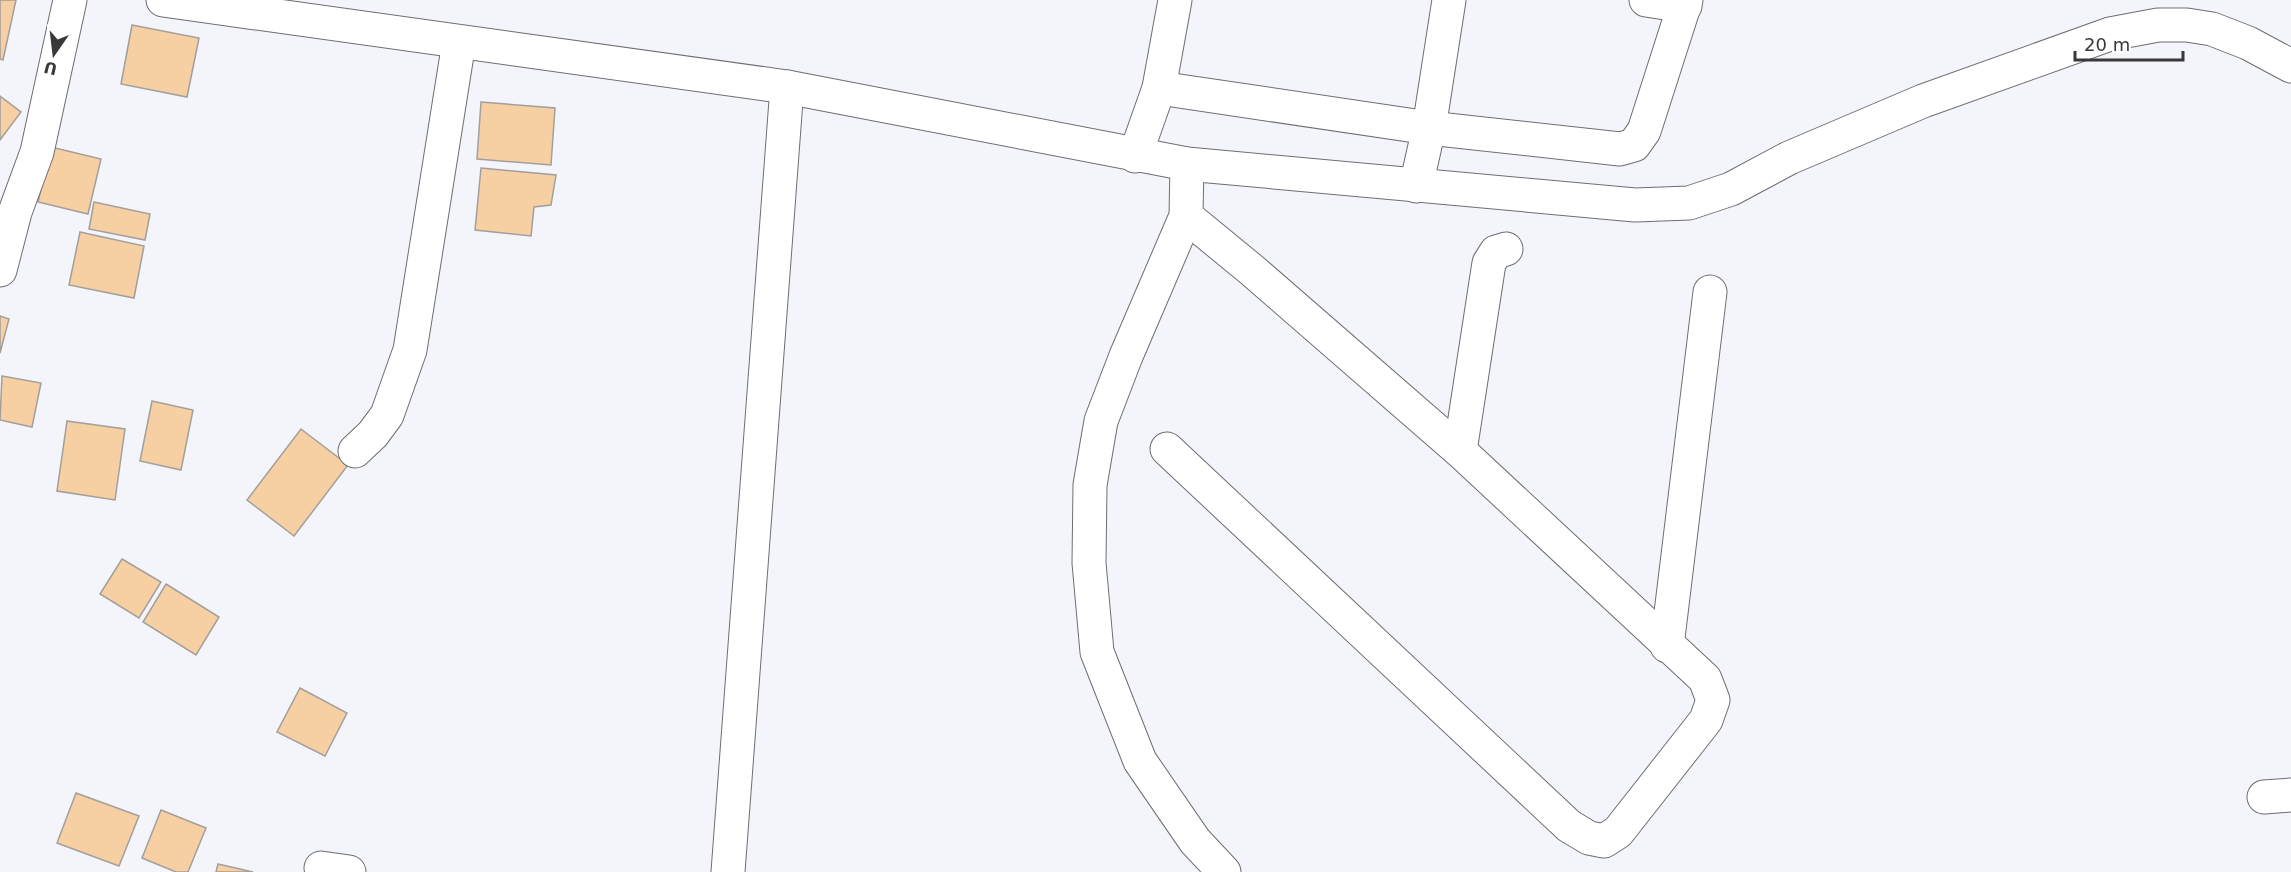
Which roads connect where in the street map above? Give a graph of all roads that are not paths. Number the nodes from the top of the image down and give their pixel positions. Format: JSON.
{"nodes":[{"id":1,"x":70,"y":0,"type":"edge"},
{"id":2,"x":163,"y":0,"type":"edge"},
{"id":3,"x":1175,"y":0,"type":"edge"},
{"id":4,"x":1449,"y":0,"type":"edge"},
{"id":5,"x":1646,"y":0,"type":"edge"},
{"id":6,"x":1686,"y":3,"type":"edge"},
{"id":7,"x":459,"y":42,"type":"junction"},
{"id":8,"x":2291,"y":66,"type":"edge"},
{"id":9,"x":787,"y":87,"type":"junction"},
{"id":10,"x":1159,"y":88,"type":"junction"},
{"id":11,"x":1429,"y":128,"type":"junction"},
{"id":12,"x":1135,"y":156,"type":"junction"},
{"id":13,"x":1187,"y":164,"type":"junction"},
{"id":14,"x":1416,"y":186,"type":"junction"},
{"id":15,"x":1186,"y":216,"type":"junction"},
{"id":16,"x":1506,"y":249,"type":"dead end"},
{"id":17,"x":0,"y":270,"type":"edge"},
{"id":18,"x":1710,"y":292,"type":"dead end"},
{"id":19,"x":1167,"y":449,"type":"dead end"},
{"id":20,"x":355,"y":451,"type":"dead end"},
{"id":21,"x":1460,"y":451,"type":"junction"},
{"id":22,"x":1667,"y":646,"type":"junction"},
{"id":23,"x":728,"y":872,"type":"edge"},
{"id":24,"x":1224,"y":872,"type":"edge"}],
"edges":[{"from":1,"to":17,"type":"street"},
{"from":2,"to":7,"type":"street"},
{"from":3,"to":10,"type":"street"},
{"from":4,"to":11,"type":"street"},
{"from":5,"to":6,"type":"street"},
{"from":6,"to":11,"type":"street"},
{"from":7,"to":9,"type":"street"},
{"from":7,"to":20,"type":"street"},
{"from":8,"to":14,"type":"street"},
{"from":9,"to":12,"type":"street"},
{"from":9,"to":23,"type":"street"},
{"from":10,"to":11,"type":"street"},
{"from":10,"to":12,"type":"street"},
{"from":11,"to":14,"type":"street"},
{"from":12,"to":13,"type":"street"},
{"from":13,"to":14,"type":"street"},
{"from":13,"to":15,"type":"street"},
{"from":15,"to":21,"type":"street"},
{"from":15,"to":24,"type":"street"},
{"from":16,"to":21,"type":"street"},
{"from":18,"to":22,"type":"street"},
{"from":19,"to":22,"type":"street"},
{"from":21,"to":22,"type":"street"}]}
